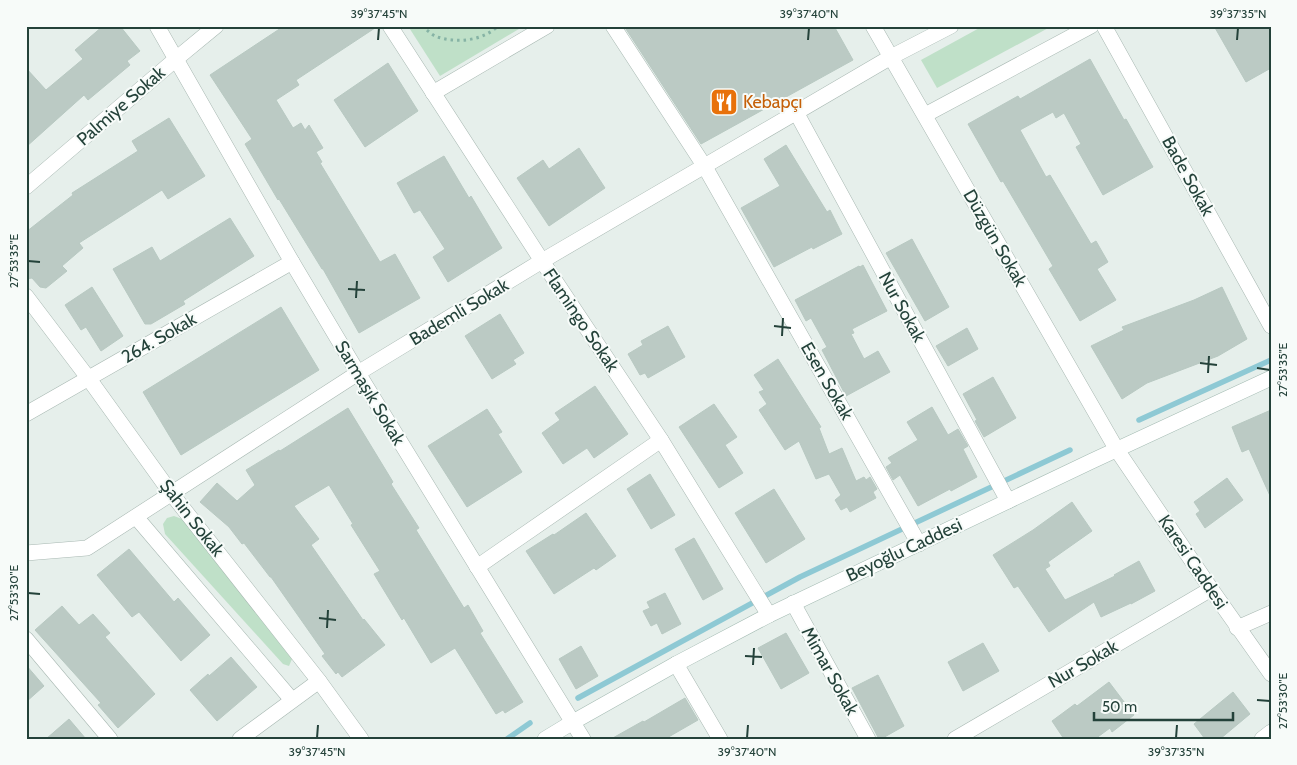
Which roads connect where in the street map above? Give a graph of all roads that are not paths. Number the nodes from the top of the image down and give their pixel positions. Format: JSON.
{"nodes":[{"id":1,"x":157,"y":26,"type":"edge"},
{"id":2,"x":216,"y":26,"type":"edge"},
{"id":3,"x":390,"y":26,"type":"edge"},
{"id":4,"x":547,"y":26,"type":"edge"},
{"id":5,"x":613,"y":26,"type":"edge"},
{"id":6,"x":873,"y":26,"type":"edge"},
{"id":7,"x":951,"y":26,"type":"edge"},
{"id":8,"x":1092,"y":26,"type":"edge"},
{"id":9,"x":1104,"y":26,"type":"edge"},
{"id":10,"x":891,"y":57,"type":"junction"},
{"id":11,"x":176,"y":59,"type":"junction"},
{"id":12,"x":433,"y":93,"type":"junction"},
{"id":13,"x":796,"y":112,"type":"junction"},
{"id":14,"x":924,"y":115,"type":"junction"},
{"id":15,"x":705,"y":167,"type":"junction"},
{"id":16,"x":26,"y":187,"type":"edge"},
{"id":17,"x":542,"y":261,"type":"junction"},
{"id":18,"x":292,"y":262,"type":"junction"},
{"id":19,"x":26,"y":296,"type":"edge"},
{"id":20,"x":1271,"y":326,"type":"edge"},
{"id":21,"x":358,"y":373,"type":"junction"},
{"id":22,"x":89,"y":378,"type":"junction"},
{"id":23,"x":1271,"y":378,"type":"edge"},
{"id":24,"x":26,"y":414,"type":"edge"},
{"id":25,"x":661,"y":440,"type":"junction"},
{"id":26,"x":1117,"y":450,"type":"junction"},
{"id":27,"x":172,"y":493,"type":"junction"},
{"id":28,"x":1005,"y":496,"type":"junction"},
{"id":29,"x":136,"y":517,"type":"junction"},
{"id":30,"x":916,"y":539,"type":"junction"},
{"id":31,"x":26,"y":553,"type":"edge"},
{"id":32,"x":477,"y":567,"type":"junction"},
{"id":33,"x":1211,"y":589,"type":"junction"},
{"id":34,"x":793,"y":603,"type":"junction"},
{"id":35,"x":767,"y":611,"type":"junction"},
{"id":36,"x":1271,"y":613,"type":"edge"},
{"id":37,"x":1238,"y":628,"type":"junction"},
{"id":38,"x":26,"y":639,"type":"edge"},
{"id":39,"x":676,"y":664,"type":"junction"},
{"id":40,"x":1271,"y":674,"type":"edge"},
{"id":41,"x":319,"y":681,"type":"junction"},
{"id":42,"x":292,"y":700,"type":"junction"},
{"id":43,"x":573,"y":722,"type":"junction"},
{"id":44,"x":1271,"y":732,"type":"edge"},
{"id":45,"x":110,"y":739,"type":"edge"},
{"id":46,"x":240,"y":739,"type":"edge"},
{"id":47,"x":361,"y":739,"type":"edge"},
{"id":48,"x":545,"y":739,"type":"edge"},
{"id":49,"x":583,"y":739,"type":"edge"},
{"id":50,"x":720,"y":739,"type":"edge"},
{"id":51,"x":868,"y":739,"type":"edge"},
{"id":52,"x":955,"y":739,"type":"edge"},
{"id":53,"x":1262,"y":739,"type":"edge"}],
"edges":[{"from":1,"to":11,"type":"street","name":"Sarmaşık Sokak"},
{"from":2,"to":11,"type":"street","name":"Palmiye Sokak"},
{"from":3,"to":12,"type":"street","name":"Flamingo Sokak"},
{"from":4,"to":12,"type":"street"},
{"from":5,"to":15,"type":"street","name":"Esen Sokak"},
{"from":6,"to":10,"type":"street","name":"Düzgün Sokak"},
{"from":7,"to":10,"type":"street","name":"Bademli Sokak"},
{"from":8,"to":14,"type":"street"},
{"from":9,"to":20,"type":"street","name":"Bade Sokak"},
{"from":10,"to":13,"type":"street","name":"Bademli Sokak"},
{"from":10,"to":14,"type":"street","name":"Düzgün Sokak"},
{"from":11,"to":16,"type":"street","name":"Palmiye Sokak"},
{"from":11,"to":18,"type":"street","name":"Sarmaşık Sokak"},
{"from":12,"to":17,"type":"street","name":"Flamingo Sokak"},
{"from":13,"to":15,"type":"street","name":"Bademli Sokak"},
{"from":13,"to":28,"type":"street","name":"Nur Sokak"},
{"from":14,"to":26,"type":"street","name":"Düzgün Sokak"},
{"from":15,"to":17,"type":"street","name":"Bademli Sokak"},
{"from":15,"to":30,"type":"street","name":"Esen Sokak"},
{"from":17,"to":21,"type":"street","name":"Bademli Sokak"},
{"from":17,"to":25,"type":"street","name":"Flamingo Sokak"},
{"from":18,"to":21,"type":"street","name":"Sarmaşık Sokak"},
{"from":18,"to":22,"type":"street","name":"264. Sokak"},
{"from":19,"to":22,"type":"street","name":"Şahin Sokak"},
{"from":21,"to":27,"type":"street","name":"Bademli Sokak"},
{"from":21,"to":32,"type":"street","name":"Sarmaşık Sokak"},
{"from":22,"to":24,"type":"street","name":"264. Sokak"},
{"from":22,"to":27,"type":"street","name":"Şahin Sokak"},
{"from":23,"to":26,"type":"street","name":"Beyoğlu Caddesi"},
{"from":25,"to":32,"type":"street"},
{"from":25,"to":35,"type":"street","name":"Flamingo Sokak"},
{"from":26,"to":28,"type":"street","name":"Beyoğlu Caddesi"},
{"from":26,"to":33,"type":"street","name":"Karesi Caddesi"},
{"from":27,"to":29,"type":"street","name":"Bademli Sokak"},
{"from":27,"to":41,"type":"street","name":"Şahin Sokak"},
{"from":28,"to":30,"type":"street","name":"Beyoğlu Caddesi"},
{"from":29,"to":31,"type":"street","name":"Bademli Sokak"},
{"from":29,"to":42,"type":"street"},
{"from":30,"to":34,"type":"street","name":"Beyoğlu Caddesi"},
{"from":32,"to":43,"type":"street","name":"Sarmaşık Sokak"},
{"from":33,"to":37,"type":"street","name":"Karesi Caddesi"},
{"from":33,"to":52,"type":"street","name":"Nur Sokak"},
{"from":34,"to":35,"type":"street","name":"Beyoğlu Caddesi"},
{"from":34,"to":51,"type":"street","name":"Mimar Sokak"},
{"from":35,"to":39,"type":"street","name":"Beyoğlu Caddesi"},
{"from":36,"to":37,"type":"street"},
{"from":37,"to":40,"type":"street","name":"Karesi Caddesi"},
{"from":38,"to":45,"type":"street"},
{"from":39,"to":43,"type":"street","name":"Beyoğlu Caddesi"},
{"from":39,"to":50,"type":"street"},
{"from":41,"to":42,"type":"street"},
{"from":41,"to":47,"type":"street","name":"Şahin Sokak"},
{"from":42,"to":46,"type":"street"},
{"from":43,"to":48,"type":"street","name":"Beyoğlu Caddesi"},
{"from":43,"to":49,"type":"street","name":"Sarmaşık Sokak"},
{"from":44,"to":53,"type":"street"}]}
